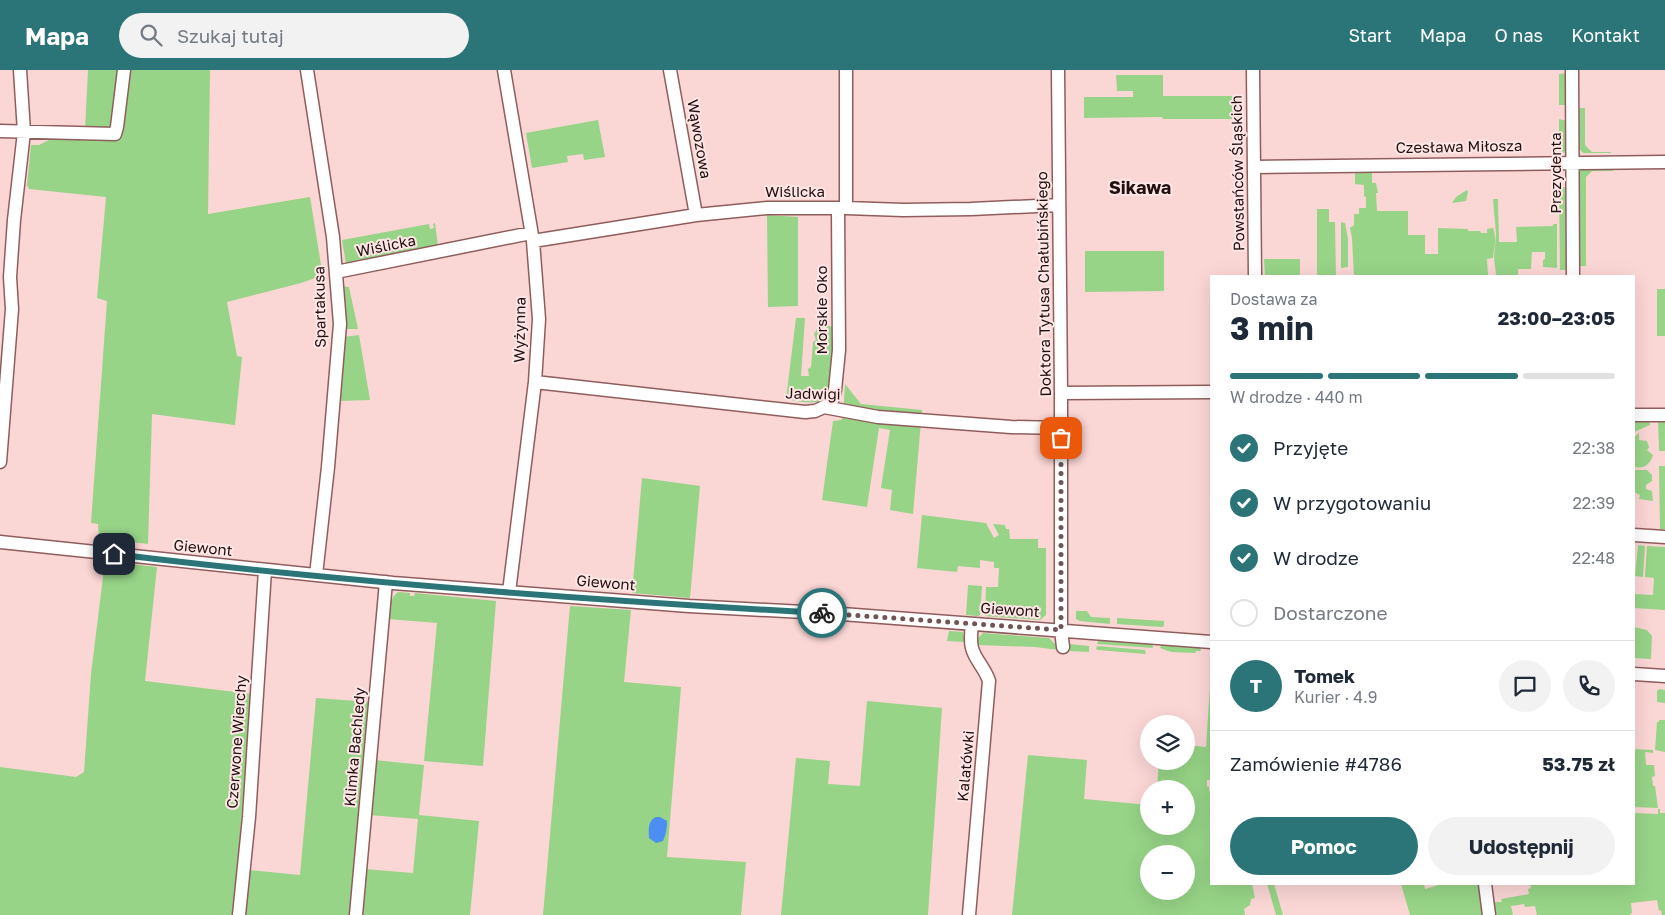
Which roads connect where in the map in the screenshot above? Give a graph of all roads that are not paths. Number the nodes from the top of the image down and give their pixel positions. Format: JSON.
{"nodes":[{"id":1,"x":20,"y":70,"type":"edge"},
{"id":2,"x":124,"y":70,"type":"edge"},
{"id":3,"x":307,"y":70,"type":"edge"},
{"id":4,"x":504,"y":70,"type":"edge"},
{"id":5,"x":670,"y":70,"type":"edge"},
{"id":6,"x":846,"y":70,"type":"edge"},
{"id":7,"x":1058,"y":70,"type":"edge"},
{"id":8,"x":1253,"y":70,"type":"edge"},
{"id":9,"x":1572,"y":70,"type":"edge"},
{"id":10,"x":0,"y":131,"type":"edge"},
{"id":11,"x":24,"y":132,"type":"junction"},
{"id":12,"x":1572,"y":162,"type":"junction"},
{"id":13,"x":1665,"y":162,"type":"edge"},
{"id":14,"x":1254,"y":167,"type":"junction"},
{"id":15,"x":1059,"y":205,"type":"junction"},
{"id":16,"x":842,"y":208,"type":"junction"},
{"id":17,"x":696,"y":215,"type":"junction"},
{"id":18,"x":532,"y":237,"type":"junction"},
{"id":19,"x":336,"y":272,"type":"junction"},
{"id":20,"x":1255,"y":275,"type":"edge"},
{"id":21,"x":1572,"y":275,"type":"edge"},
{"id":22,"x":535,"y":382,"type":"junction"},
{"id":23,"x":1210,"y":392,"type":"edge"},
{"id":24,"x":1061,"y":393,"type":"junction"},
{"id":25,"x":824,"y":407,"type":"junction"},
{"id":26,"x":1665,"y":415,"type":"edge"},
{"id":27,"x":1635,"y":416,"type":"edge"},
{"id":28,"x":1061,"y":428,"type":"junction"},
{"id":29,"x":0,"y":462,"type":"edge"},
{"id":30,"x":1635,"y":535,"type":"edge"},
{"id":31,"x":1665,"y":537,"type":"edge"},
{"id":32,"x":0,"y":542,"type":"edge"},
{"id":33,"x":265,"y":570,"type":"junction"},
{"id":34,"x":316,"y":575,"type":"junction"},
{"id":35,"x":386,"y":582,"type":"junction"},
{"id":36,"x":509,"y":592,"type":"junction"},
{"id":37,"x":972,"y":624,"type":"junction"},
{"id":38,"x":1061,"y":630,"type":"junction"},
{"id":39,"x":1210,"y":642,"type":"edge"},
{"id":40,"x":1063,"y":646,"type":"dead end"},
{"id":41,"x":1635,"y":674,"type":"edge"},
{"id":42,"x":1665,"y":676,"type":"edge"},
{"id":43,"x":1485,"y":885,"type":"edge"},
{"id":44,"x":239,"y":915,"type":"edge"},
{"id":45,"x":356,"y":915,"type":"edge"},
{"id":46,"x":969,"y":915,"type":"edge"},
{"id":47,"x":1489,"y":915,"type":"edge"}],
"edges":[{"from":1,"to":11,"type":"street"},
{"from":2,"to":11,"type":"street"},
{"from":3,"to":19,"type":"street","name":"Spartakusa"},
{"from":4,"to":18,"type":"street","name":"Wyżynna"},
{"from":5,"to":17,"type":"street","name":"Wąwozowa"},
{"from":6,"to":16,"type":"street","name":"Morskie Oko"},
{"from":7,"to":15,"type":"street","name":"Doktora Tytusa Chałubińskiego"},
{"from":8,"to":14,"type":"street","name":"Powstańców Śląskich"},
{"from":9,"to":12,"type":"street","name":"Prezydenta"},
{"from":10,"to":11,"type":"street"},
{"from":11,"to":29,"type":"street"},
{"from":12,"to":13,"type":"street","name":"Czesława Miłosza"},
{"from":12,"to":14,"type":"street","name":"Czesława Miłosza"},
{"from":12,"to":21,"type":"street","name":"Prezydenta"},
{"from":14,"to":20,"type":"street","name":"Powstańców Śląskich"},
{"from":15,"to":16,"type":"street","name":"Wiślicka"},
{"from":15,"to":24,"type":"street","name":"Doktora Tytusa Chałubińskiego"},
{"from":16,"to":17,"type":"street","name":"Wiślicka"},
{"from":16,"to":25,"type":"street","name":"Morskie Oko"},
{"from":17,"to":18,"type":"street","name":"Wiślicka"},
{"from":18,"to":19,"type":"street","name":"Wiślicka"},
{"from":18,"to":22,"type":"street","name":"Wyżynna"},
{"from":19,"to":34,"type":"street","name":"Spartakusa"},
{"from":22,"to":25,"type":"street","name":"Jadwigi"},
{"from":22,"to":36,"type":"street","name":"Wyżynna"},
{"from":23,"to":24,"type":"street"},
{"from":24,"to":28,"type":"street","name":"Doktora Tytusa Chałubińskiego"},
{"from":25,"to":28,"type":"street","name":"Jadwigi"},
{"from":26,"to":27,"type":"street"},
{"from":28,"to":38,"type":"street","name":"Doktora Tytusa Chałubińskiego"},
{"from":30,"to":31,"type":"street"},
{"from":32,"to":33,"type":"street","name":"Giewont"},
{"from":33,"to":34,"type":"street","name":"Giewont"},
{"from":33,"to":44,"type":"street","name":"Czerwone Wierchy"},
{"from":34,"to":35,"type":"street","name":"Giewont"},
{"from":35,"to":36,"type":"street","name":"Giewont"},
{"from":35,"to":45,"type":"street","name":"Klimka Bachledy"},
{"from":36,"to":37,"type":"street","name":"Giewont"},
{"from":37,"to":38,"type":"street","name":"Giewont"},
{"from":37,"to":46,"type":"street","name":"Kalatówki"},
{"from":38,"to":39,"type":"street","name":"Giewont"},
{"from":38,"to":40,"type":"street","name":"Doktora Tytusa Chałubińskiego"},
{"from":41,"to":42,"type":"street"},
{"from":43,"to":47,"type":"street"}]}
